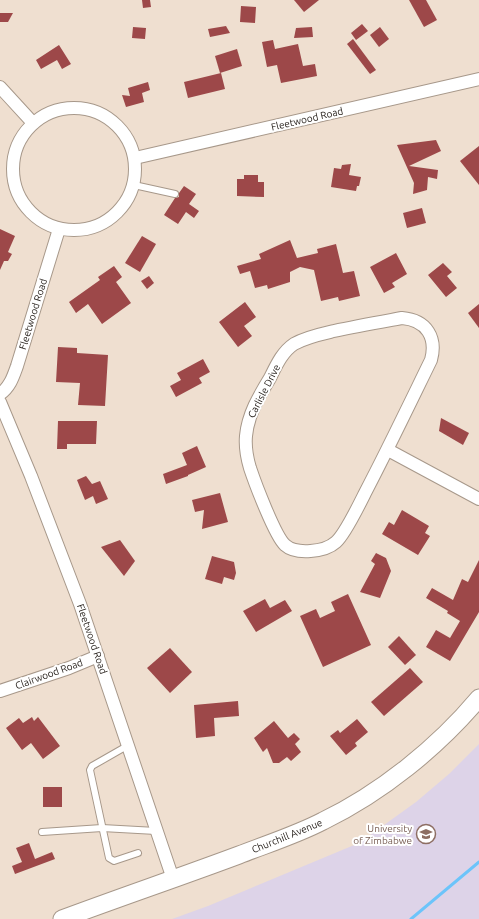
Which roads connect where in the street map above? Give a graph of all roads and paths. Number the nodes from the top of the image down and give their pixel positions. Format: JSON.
{"nodes":[{"id":1,"x":479,"y":79,"type":"edge"},
{"id":2,"x":0,"y":87,"type":"edge"},
{"id":3,"x":33,"y":123,"type":"junction"},
{"id":4,"x":135,"y":158,"type":"junction"},
{"id":5,"x":134,"y":184,"type":"junction"},
{"id":6,"x":175,"y":194,"type":"dead end"},
{"id":7,"x":58,"y":229,"type":"junction"},
{"id":8,"x":0,"y":394,"type":"edge"},
{"id":9,"x":0,"y":402,"type":"edge"},
{"id":10,"x":388,"y":450,"type":"junction"},
{"id":11,"x":479,"y":499,"type":"edge"},
{"id":12,"x":98,"y":656,"type":"junction"},
{"id":13,"x":0,"y":691,"type":"edge"},
{"id":14,"x":479,"y":698,"type":"edge"},
{"id":15,"x":127,"y":746,"type":"junction"},
{"id":16,"x":102,"y":828,"type":"junction"},
{"id":17,"x":156,"y":831,"type":"junction"},
{"id":18,"x":42,"y":832,"type":"dead end"},
{"id":19,"x":138,"y":853,"type":"dead end"},
{"id":20,"x":173,"y":879,"type":"junction"},
{"id":21,"x":62,"y":919,"type":"edge"}],
"edges":[{"from":1,"to":4,"type":"street","name":"Fleetwood Road"},
{"from":2,"to":3,"type":"street"},
{"from":3,"to":4,"type":"street"},
{"from":3,"to":7,"type":"street"},
{"from":4,"to":5,"type":"street"},
{"from":5,"to":6,"type":"lane"},
{"from":5,"to":7,"type":"street"},
{"from":7,"to":8,"type":"street","name":"Fleetwood Road"},
{"from":9,"to":12,"type":"street","name":"Fleetwood Road"},
{"from":10,"to":10,"type":"street","name":"Carlisle Drive"},
{"from":10,"to":11,"type":"street"},
{"from":12,"to":13,"type":"street","name":"Clairwood Road"},
{"from":12,"to":15,"type":"street","name":"Fleetwood Road"},
{"from":14,"to":20,"type":"main road","name":"Churchill Avenue"},
{"from":15,"to":16,"type":"lane"},
{"from":15,"to":17,"type":"street","name":"Fleetwood Road"},
{"from":16,"to":17,"type":"lane"},
{"from":16,"to":18,"type":"lane"},
{"from":16,"to":19,"type":"lane"},
{"from":17,"to":20,"type":"street","name":"Fleetwood Road"},
{"from":20,"to":21,"type":"main road","name":"Churchill Avenue"}]}
